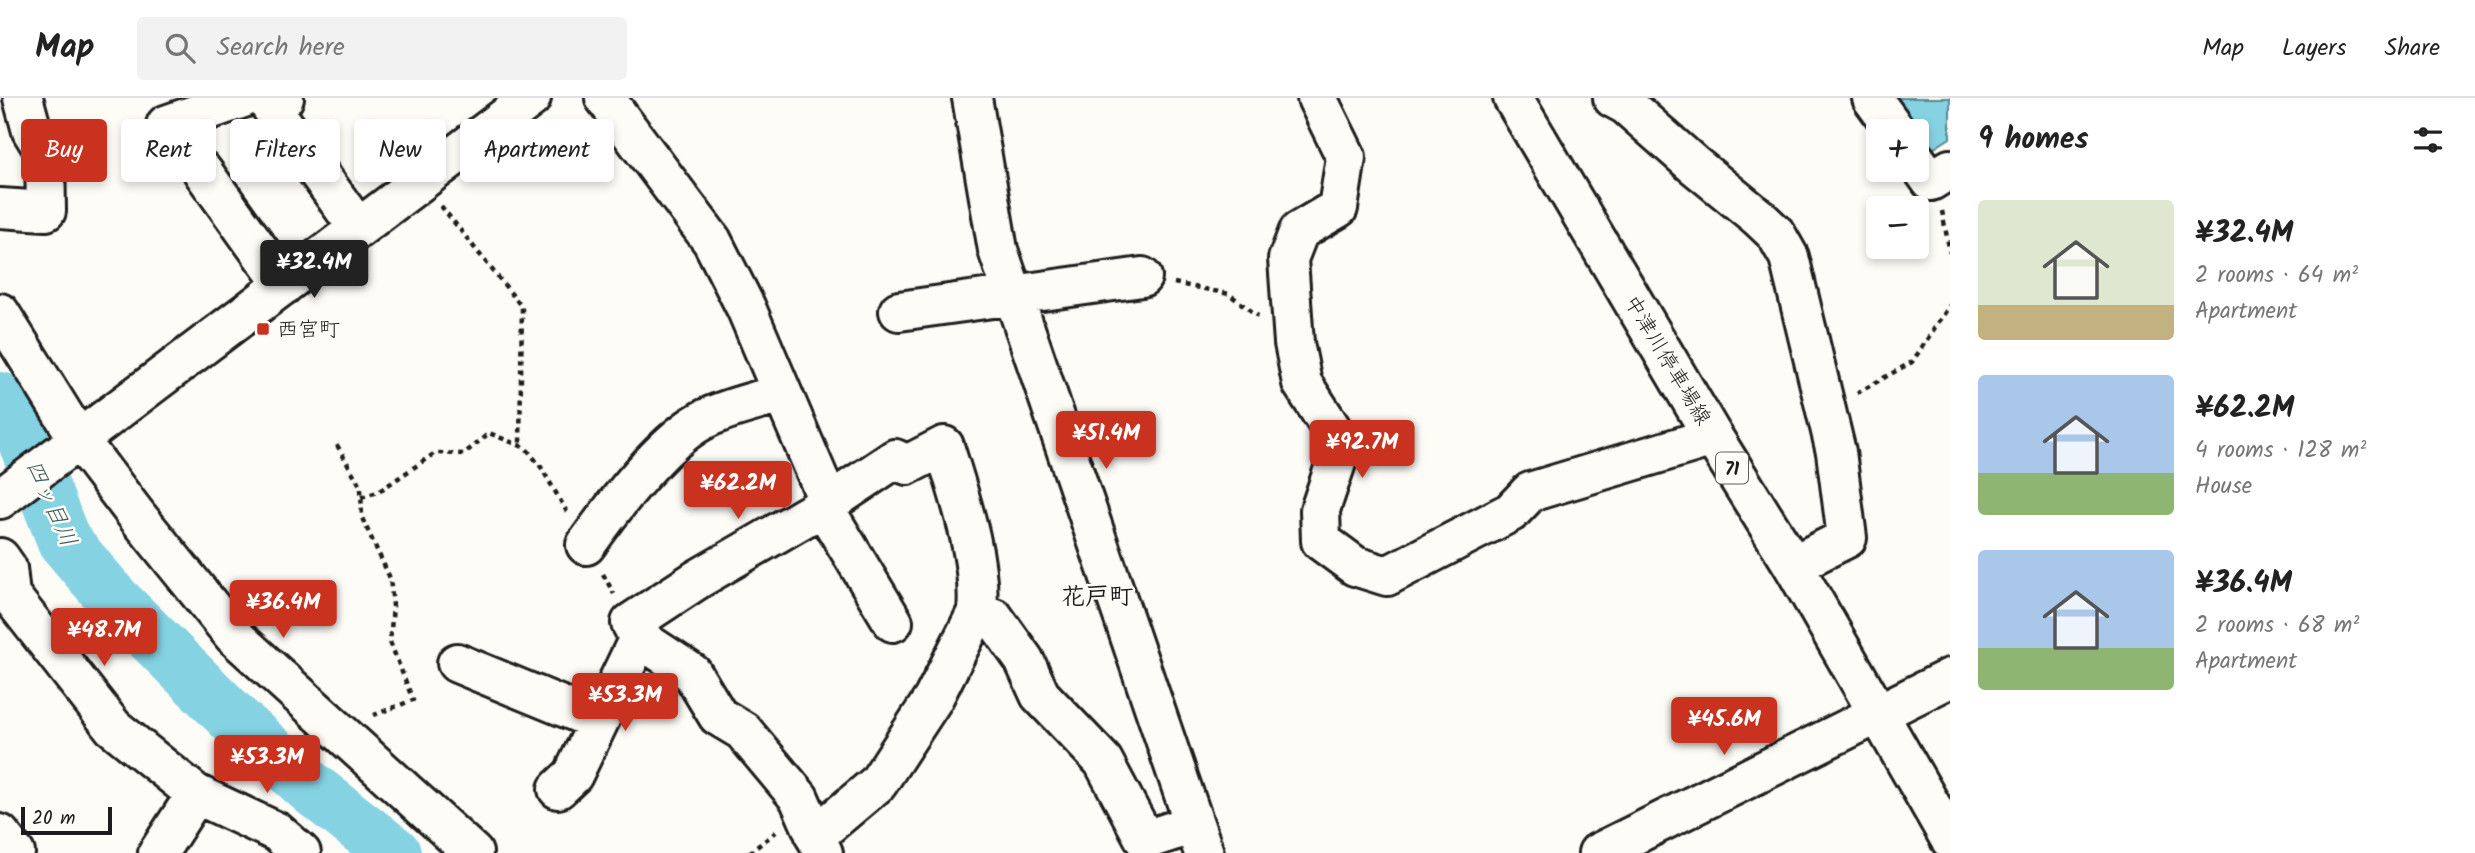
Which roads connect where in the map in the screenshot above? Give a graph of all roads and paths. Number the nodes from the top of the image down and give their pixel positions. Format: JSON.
{"nodes":[{"id":1,"x":23,"y":98,"type":"edge"},
{"id":2,"x":243,"y":98,"type":"edge"},
{"id":3,"x":531,"y":98,"type":"edge"},
{"id":4,"x":605,"y":98,"type":"edge"},
{"id":5,"x":972,"y":98,"type":"edge"},
{"id":6,"x":1317,"y":98,"type":"edge"},
{"id":7,"x":1513,"y":98,"type":"edge"},
{"id":8,"x":1613,"y":98,"type":"edge"},
{"id":9,"x":1872,"y":98,"type":"edge"},
{"id":10,"x":280,"y":99,"type":"edge"},
{"id":11,"x":183,"y":119,"type":"edge"},
{"id":12,"x":1887,"y":119,"type":"edge"},
{"id":13,"x":446,"y":162,"type":"edge"},
{"id":14,"x":1932,"y":170,"type":"edge"},
{"id":15,"x":210,"y":182,"type":"edge"},
{"id":16,"x":420,"y":182,"type":"edge"},
{"id":17,"x":422,"y":182,"type":"edge"},
{"id":18,"x":0,"y":208,"type":"edge"},
{"id":19,"x":358,"y":228,"type":"junction"},
{"id":20,"x":1950,"y":253,"type":"edge"},
{"id":21,"x":1142,"y":277,"type":"joint"},
{"id":22,"x":284,"y":285,"type":"junction"},
{"id":23,"x":1014,"y":296,"type":"junction"},
{"id":24,"x":1950,"y":305,"type":"edge"},
{"id":25,"x":899,"y":311,"type":"dead end"},
{"id":26,"x":0,"y":313,"type":"edge"},
{"id":27,"x":1294,"y":343,"type":"junction"},
{"id":28,"x":782,"y":393,"type":"junction"},
{"id":29,"x":1827,"y":410,"type":"junction"},
{"id":30,"x":1713,"y":437,"type":"junction"},
{"id":31,"x":337,"y":445,"type":"dead end"},
{"id":32,"x":520,"y":445,"type":"junction"},
{"id":33,"x":70,"y":447,"type":"junction"},
{"id":34,"x":361,"y":497,"type":"junction"},
{"id":35,"x":0,"y":499,"type":"edge"},
{"id":36,"x":826,"y":504,"type":"junction"},
{"id":37,"x":586,"y":545,"type":"junction"},
{"id":38,"x":0,"y":558,"type":"edge"},
{"id":39,"x":1793,"y":565,"type":"junction"},
{"id":40,"x":977,"y":612,"type":"junction"},
{"id":41,"x":893,"y":622,"type":"dead end"},
{"id":42,"x":635,"y":631,"type":"junction"},
{"id":43,"x":457,"y":663,"type":"dead end"},
{"id":44,"x":1950,"y":678,"type":"edge"},
{"id":45,"x":1877,"y":714,"type":"junction"},
{"id":46,"x":598,"y":721,"type":"junction"},
{"id":47,"x":337,"y":729,"type":"junction"},
{"id":48,"x":558,"y":789,"type":"dead end"},
{"id":49,"x":196,"y":794,"type":"junction"},
{"id":50,"x":0,"y":834,"type":"edge"},
{"id":51,"x":1199,"y":839,"type":"edge"},
{"id":52,"x":1950,"y":839,"type":"edge"},
{"id":53,"x":819,"y":844,"type":"edge"},
{"id":54,"x":1135,"y":846,"type":"edge"},
{"id":55,"x":15,"y":853,"type":"edge"},
{"id":56,"x":158,"y":853,"type":"edge"},
{"id":57,"x":300,"y":853,"type":"edge"},
{"id":58,"x":474,"y":853,"type":"edge"},
{"id":59,"x":1598,"y":853,"type":"edge"}],
"edges":[{"from":1,"to":18,"type":"street"},
{"from":2,"to":11,"type":"street"},
{"from":3,"to":13,"type":"street"},
{"from":4,"to":28,"type":"street"},
{"from":5,"to":23,"type":"street"},
{"from":6,"to":27,"type":"street"},
{"from":7,"to":30,"type":"street","name":"中津川停車場線","number":"71"},
{"from":8,"to":29,"type":"street"},
{"from":9,"to":12,"type":"street"},
{"from":10,"to":19,"type":"street"},
{"from":14,"to":20,"type":"path"},
{"from":15,"to":22,"type":"street"},
{"from":16,"to":19,"type":"street"},
{"from":17,"to":32,"type":"path"},
{"from":19,"to":22,"type":"street"},
{"from":21,"to":23,"type":"street"},
{"from":21,"to":27,"type":"path"},
{"from":22,"to":33,"type":"street"},
{"from":23,"to":25,"type":"street"},
{"from":23,"to":51,"type":"street"},
{"from":24,"to":29,"type":"path"},
{"from":26,"to":33,"type":"street"},
{"from":27,"to":30,"type":"street"},
{"from":28,"to":36,"type":"street"},
{"from":28,"to":37,"type":"street"},
{"from":29,"to":39,"type":"street"},
{"from":30,"to":39,"type":"street","name":"中津川停車場線","number":"71"},
{"from":31,"to":34,"type":"path"},
{"from":32,"to":34,"type":"path"},
{"from":32,"to":37,"type":"path"},
{"from":33,"to":35,"type":"street"},
{"from":33,"to":47,"type":"street"},
{"from":34,"to":47,"type":"path"},
{"from":36,"to":40,"type":"street"},
{"from":36,"to":41,"type":"street"},
{"from":36,"to":42,"type":"street"},
{"from":37,"to":42,"type":"path"},
{"from":38,"to":49,"type":"street"},
{"from":39,"to":45,"type":"street","name":"中津川停車場線","number":"71"},
{"from":40,"to":53,"type":"street"},
{"from":40,"to":54,"type":"street"},
{"from":42,"to":46,"type":"street"},
{"from":42,"to":53,"type":"street"},
{"from":43,"to":46,"type":"street"},
{"from":44,"to":45,"type":"street"},
{"from":45,"to":52,"type":"street","name":"中津川停車場線","number":"71"},
{"from":45,"to":59,"type":"street"},
{"from":46,"to":48,"type":"street"},
{"from":47,"to":58,"type":"street"},
{"from":49,"to":56,"type":"street"},
{"from":49,"to":57,"type":"street"},
{"from":50,"to":55,"type":"street"},
{"from":51,"to":54,"type":"street"}]}
